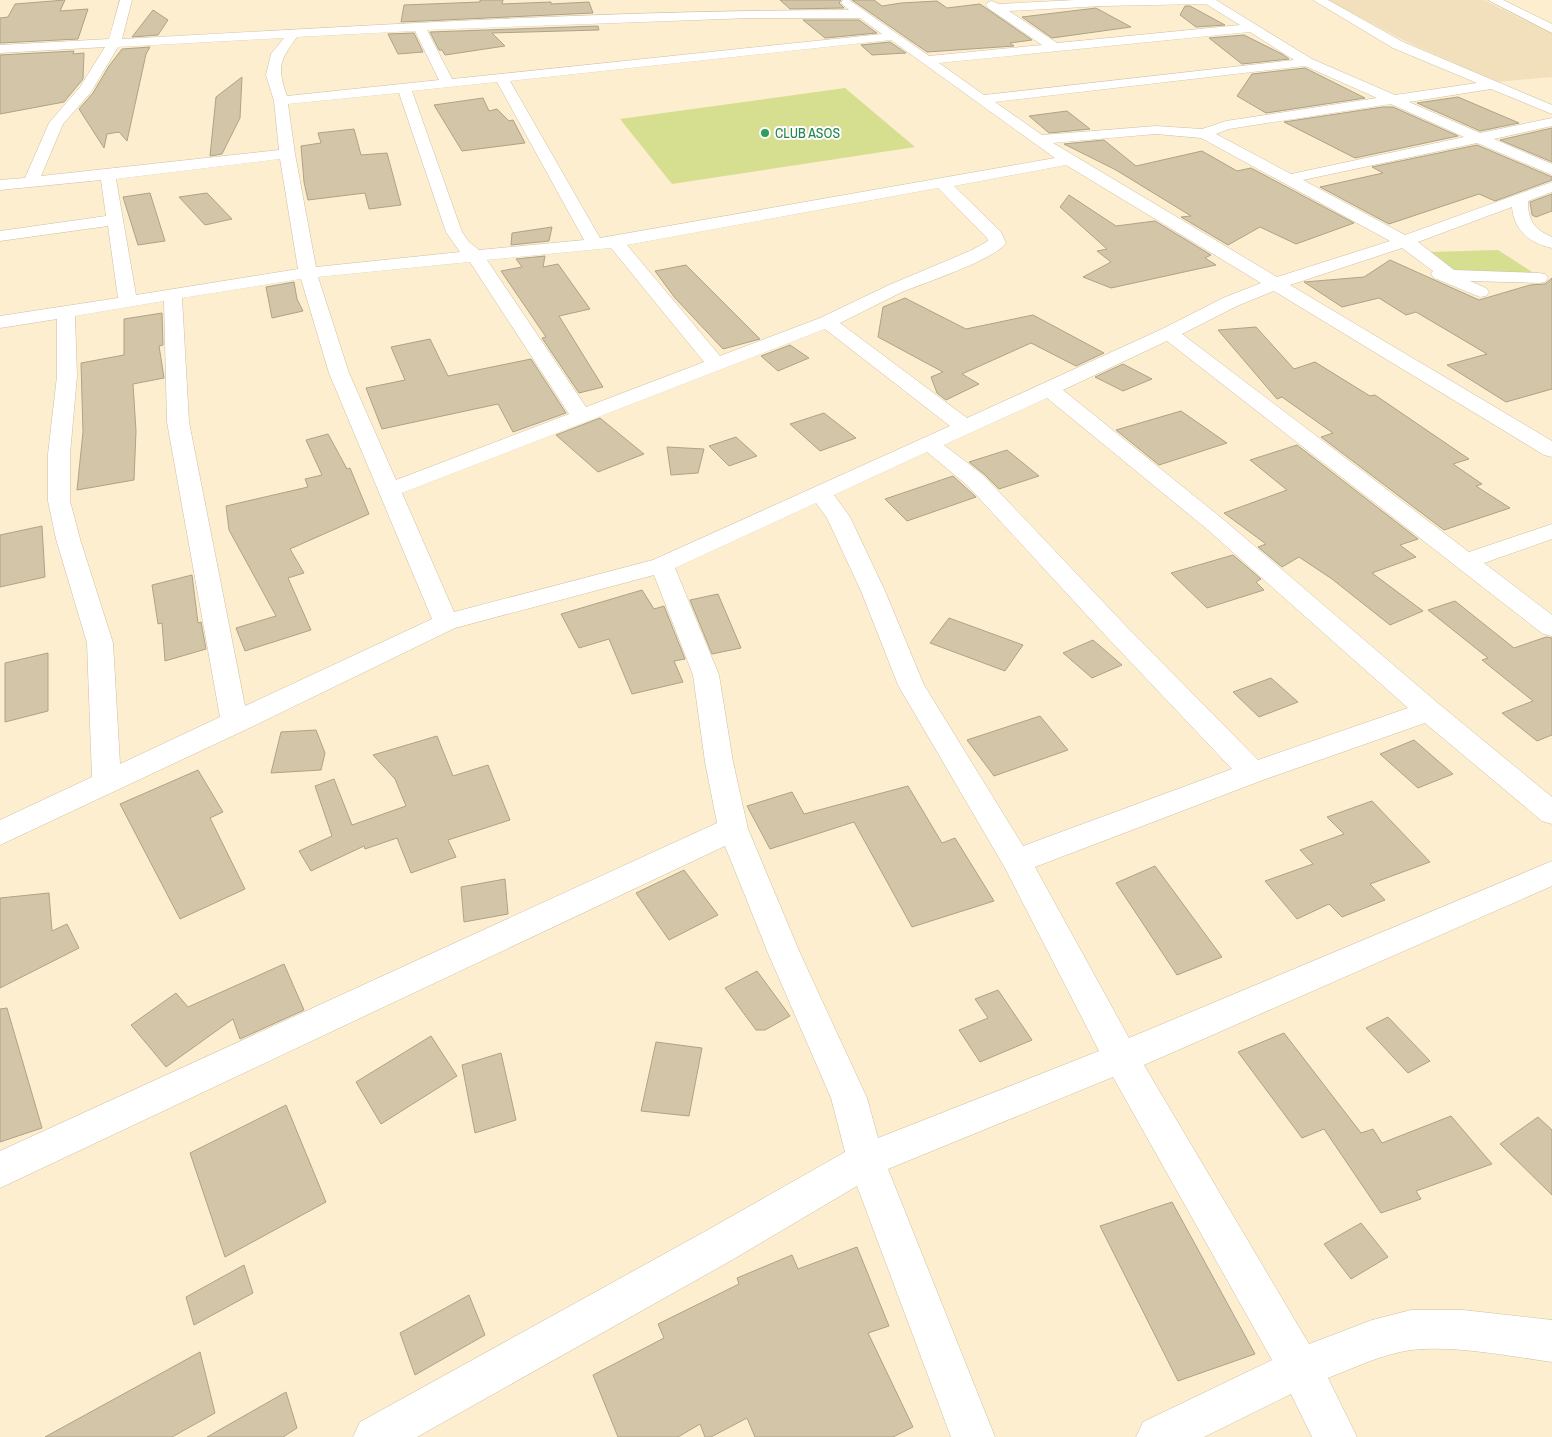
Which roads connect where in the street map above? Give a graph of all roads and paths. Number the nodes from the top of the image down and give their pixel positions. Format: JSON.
{"nodes":[{"id":1,"x":126,"y":0,"type":"edge"},
{"id":2,"x":735,"y":0,"type":"edge"},
{"id":3,"x":844,"y":0,"type":"edge"},
{"id":4,"x":985,"y":0,"type":"edge"},
{"id":5,"x":1208,"y":0,"type":"edge"},
{"id":6,"x":1320,"y":0,"type":"edge"},
{"id":7,"x":1494,"y":0,"type":"edge"},
{"id":8,"x":1102,"y":1,"type":"edge"},
{"id":9,"x":634,"y":6,"type":"dead end"},
{"id":10,"x":996,"y":8,"type":"junction"},
{"id":11,"x":752,"y":14,"type":"junction"},
{"id":12,"x":861,"y":14,"type":"junction"},
{"id":13,"x":646,"y":19,"type":"junction"},
{"id":14,"x":419,"y":27,"type":"junction"},
{"id":15,"x":1250,"y":28,"type":"junction"},
{"id":16,"x":1552,"y":29,"type":"edge"},
{"id":17,"x":294,"y":33,"type":"junction"},
{"id":18,"x":894,"y":36,"type":"junction"},
{"id":19,"x":114,"y":43,"type":"junction"},
{"id":20,"x":1055,"y":48,"type":"junction"},
{"id":21,"x":0,"y":50,"type":"edge"},
{"id":22,"x":926,"y":60,"type":"junction"},
{"id":23,"x":1308,"y":62,"type":"junction"},
{"id":24,"x":502,"y":78,"type":"junction"},
{"id":25,"x":448,"y":83,"type":"junction"},
{"id":26,"x":1492,"y":85,"type":"junction"},
{"id":27,"x":404,"y":88,"type":"junction"},
{"id":28,"x":982,"y":99,"type":"junction"},
{"id":29,"x":1396,"y":100,"type":"junction"},
{"id":30,"x":281,"y":101,"type":"junction"},
{"id":31,"x":1552,"y":110,"type":"edge"},
{"id":32,"x":1552,"y":122,"type":"edge"},
{"id":33,"x":1204,"y":134,"type":"junction"},
{"id":34,"x":1478,"y":138,"type":"junction"},
{"id":35,"x":1040,"y":140,"type":"junction"},
{"id":36,"x":287,"y":154,"type":"junction"},
{"id":37,"x":1069,"y":160,"type":"junction"},
{"id":38,"x":1552,"y":170,"type":"edge"},
{"id":39,"x":108,"y":175,"type":"junction"},
{"id":40,"x":1288,"y":179,"type":"junction"},
{"id":41,"x":31,"y":182,"type":"junction"},
{"id":42,"x":943,"y":184,"type":"junction"},
{"id":43,"x":0,"y":185,"type":"edge"},
{"id":44,"x":1552,"y":187,"type":"edge"},
{"id":45,"x":1520,"y":199,"type":"junction"},
{"id":46,"x":115,"y":220,"type":"junction"},
{"id":47,"x":0,"y":236,"type":"edge"},
{"id":48,"x":615,"y":242,"type":"junction"},
{"id":49,"x":1403,"y":242,"type":"junction"},
{"id":50,"x":1552,"y":243,"type":"edge"},
{"id":51,"x":595,"y":244,"type":"junction"},
{"id":52,"x":1372,"y":252,"type":"junction"},
{"id":53,"x":475,"y":256,"type":"junction"},
{"id":54,"x":308,"y":273,"type":"junction"},
{"id":55,"x":1453,"y":277,"type":"junction"},
{"id":56,"x":1539,"y":278,"type":"dead end"},
{"id":57,"x":1274,"y":284,"type":"junction"},
{"id":58,"x":1480,"y":292,"type":"dead end"},
{"id":59,"x":173,"y":295,"type":"junction"},
{"id":60,"x":128,"y":302,"type":"junction"},
{"id":61,"x":66,"y":312,"type":"junction"},
{"id":62,"x":0,"y":322,"type":"edge"},
{"id":63,"x":827,"y":322,"type":"junction"},
{"id":64,"x":1169,"y":333,"type":"junction"},
{"id":65,"x":716,"y":364,"type":"junction"},
{"id":66,"x":1049,"y":390,"type":"junction"},
{"id":67,"x":582,"y":417,"type":"junction"},
{"id":68,"x":965,"y":427,"type":"junction"},
{"id":69,"x":930,"y":444,"type":"junction"},
{"id":70,"x":1552,"y":450,"type":"edge"},
{"id":71,"x":390,"y":490,"type":"junction"},
{"id":72,"x":821,"y":494,"type":"junction"},
{"id":73,"x":1552,"y":531,"type":"edge"},
{"id":74,"x":1467,"y":561,"type":"junction"},
{"id":75,"x":662,"y":565,"type":"junction"},
{"id":76,"x":446,"y":622,"type":"junction"},
{"id":77,"x":1552,"y":628,"type":"edge"},
{"id":78,"x":1429,"y":710,"type":"junction"},
{"id":79,"x":235,"y":723,"type":"junction"},
{"id":80,"x":1253,"y":773,"type":"junction"},
{"id":81,"x":107,"y":783,"type":"junction"},
{"id":82,"x":1552,"y":813,"type":"edge"},
{"id":83,"x":733,"y":829,"type":"junction"},
{"id":84,"x":0,"y":833,"type":"edge"},
{"id":85,"x":1016,"y":861,"type":"junction"},
{"id":86,"x":1552,"y":873,"type":"edge"},
{"id":87,"x":1121,"y":1058,"type":"junction"},
{"id":88,"x":866,"y":1160,"type":"junction"},
{"id":89,"x":0,"y":1170,"type":"edge"},
{"id":90,"x":1552,"y":1341,"type":"edge"},
{"id":91,"x":1300,"y":1368,"type":"junction"},
{"id":92,"x":376,"y":1437,"type":"edge"},
{"id":93,"x":972,"y":1437,"type":"edge"},
{"id":94,"x":1158,"y":1437,"type":"edge"},
{"id":95,"x":1334,"y":1437,"type":"edge"}],
"edges":[{"from":1,"to":19,"type":"street"},
{"from":2,"to":11,"type":"street"},
{"from":3,"to":12,"type":"street"},
{"from":4,"to":10,"type":"street"},
{"from":5,"to":8,"type":"street"},
{"from":5,"to":15,"type":"street"},
{"from":6,"to":26,"type":"street"},
{"from":7,"to":16,"type":"street"},
{"from":8,"to":10,"type":"street"},
{"from":9,"to":13,"type":"street"},
{"from":10,"to":20,"type":"street"},
{"from":11,"to":12,"type":"street"},
{"from":11,"to":13,"type":"street"},
{"from":12,"to":18,"type":"street"},
{"from":13,"to":14,"type":"street"},
{"from":14,"to":17,"type":"street"},
{"from":14,"to":25,"type":"street"},
{"from":15,"to":20,"type":"street"},
{"from":15,"to":23,"type":"street"},
{"from":17,"to":19,"type":"street"},
{"from":17,"to":30,"type":"street"},
{"from":18,"to":22,"type":"street"},
{"from":18,"to":24,"type":"street"},
{"from":19,"to":21,"type":"street"},
{"from":19,"to":41,"type":"street"},
{"from":20,"to":22,"type":"street"},
{"from":22,"to":28,"type":"street"},
{"from":23,"to":28,"type":"street"},
{"from":23,"to":29,"type":"street"},
{"from":24,"to":25,"type":"street"},
{"from":24,"to":51,"type":"street"},
{"from":25,"to":27,"type":"street"},
{"from":26,"to":29,"type":"street"},
{"from":26,"to":31,"type":"street"},
{"from":27,"to":30,"type":"street"},
{"from":27,"to":53,"type":"street"},
{"from":28,"to":35,"type":"street"},
{"from":29,"to":33,"type":"street"},
{"from":29,"to":34,"type":"street"},
{"from":30,"to":36,"type":"street"},
{"from":32,"to":34,"type":"street"},
{"from":33,"to":35,"type":"street"},
{"from":33,"to":40,"type":"street"},
{"from":34,"to":38,"type":"street"},
{"from":34,"to":40,"type":"street"},
{"from":35,"to":37,"type":"street"},
{"from":36,"to":39,"type":"street"},
{"from":36,"to":54,"type":"street"},
{"from":37,"to":42,"type":"street"},
{"from":37,"to":57,"type":"street"},
{"from":39,"to":41,"type":"street"},
{"from":39,"to":46,"type":"street"},
{"from":40,"to":49,"type":"street"},
{"from":41,"to":43,"type":"street"},
{"from":42,"to":48,"type":"street"},
{"from":42,"to":63,"type":"street"},
{"from":44,"to":45,"type":"street"},
{"from":45,"to":49,"type":"street"},
{"from":45,"to":50,"type":"street"},
{"from":46,"to":47,"type":"street"},
{"from":46,"to":60,"type":"street"},
{"from":48,"to":51,"type":"street"},
{"from":48,"to":65,"type":"street"},
{"from":49,"to":52,"type":"street"},
{"from":49,"to":55,"type":"street"},
{"from":51,"to":53,"type":"street"},
{"from":52,"to":55,"type":"street"},
{"from":52,"to":57,"type":"street"},
{"from":53,"to":54,"type":"street"},
{"from":53,"to":67,"type":"street"},
{"from":54,"to":59,"type":"street"},
{"from":54,"to":71,"type":"street"},
{"from":55,"to":56,"type":"street"},
{"from":55,"to":58,"type":"street"},
{"from":57,"to":64,"type":"street"},
{"from":57,"to":70,"type":"street"},
{"from":59,"to":60,"type":"street"},
{"from":59,"to":79,"type":"street"},
{"from":60,"to":61,"type":"street"},
{"from":61,"to":62,"type":"street"},
{"from":61,"to":81,"type":"street"},
{"from":63,"to":65,"type":"street"},
{"from":63,"to":68,"type":"street"},
{"from":64,"to":66,"type":"street"},
{"from":64,"to":74,"type":"street"},
{"from":65,"to":67,"type":"street"},
{"from":66,"to":68,"type":"street"},
{"from":66,"to":78,"type":"street"},
{"from":67,"to":71,"type":"street"},
{"from":68,"to":69,"type":"street"},
{"from":69,"to":72,"type":"street"},
{"from":69,"to":80,"type":"street"},
{"from":71,"to":76,"type":"street"},
{"from":72,"to":75,"type":"street"},
{"from":72,"to":85,"type":"street"},
{"from":73,"to":74,"type":"street"},
{"from":74,"to":77,"type":"street"},
{"from":75,"to":76,"type":"street"},
{"from":75,"to":83,"type":"street"},
{"from":76,"to":79,"type":"street"},
{"from":78,"to":80,"type":"street"},
{"from":78,"to":82,"type":"street"},
{"from":79,"to":81,"type":"street"},
{"from":80,"to":85,"type":"street"},
{"from":81,"to":84,"type":"street"},
{"from":83,"to":88,"type":"street"},
{"from":83,"to":89,"type":"street"},
{"from":85,"to":87,"type":"street"},
{"from":86,"to":87,"type":"street"},
{"from":87,"to":88,"type":"street"},
{"from":87,"to":91,"type":"street"},
{"from":88,"to":92,"type":"street"},
{"from":88,"to":93,"type":"street"},
{"from":90,"to":91,"type":"street"},
{"from":91,"to":94,"type":"street"},
{"from":91,"to":95,"type":"street"}]}
